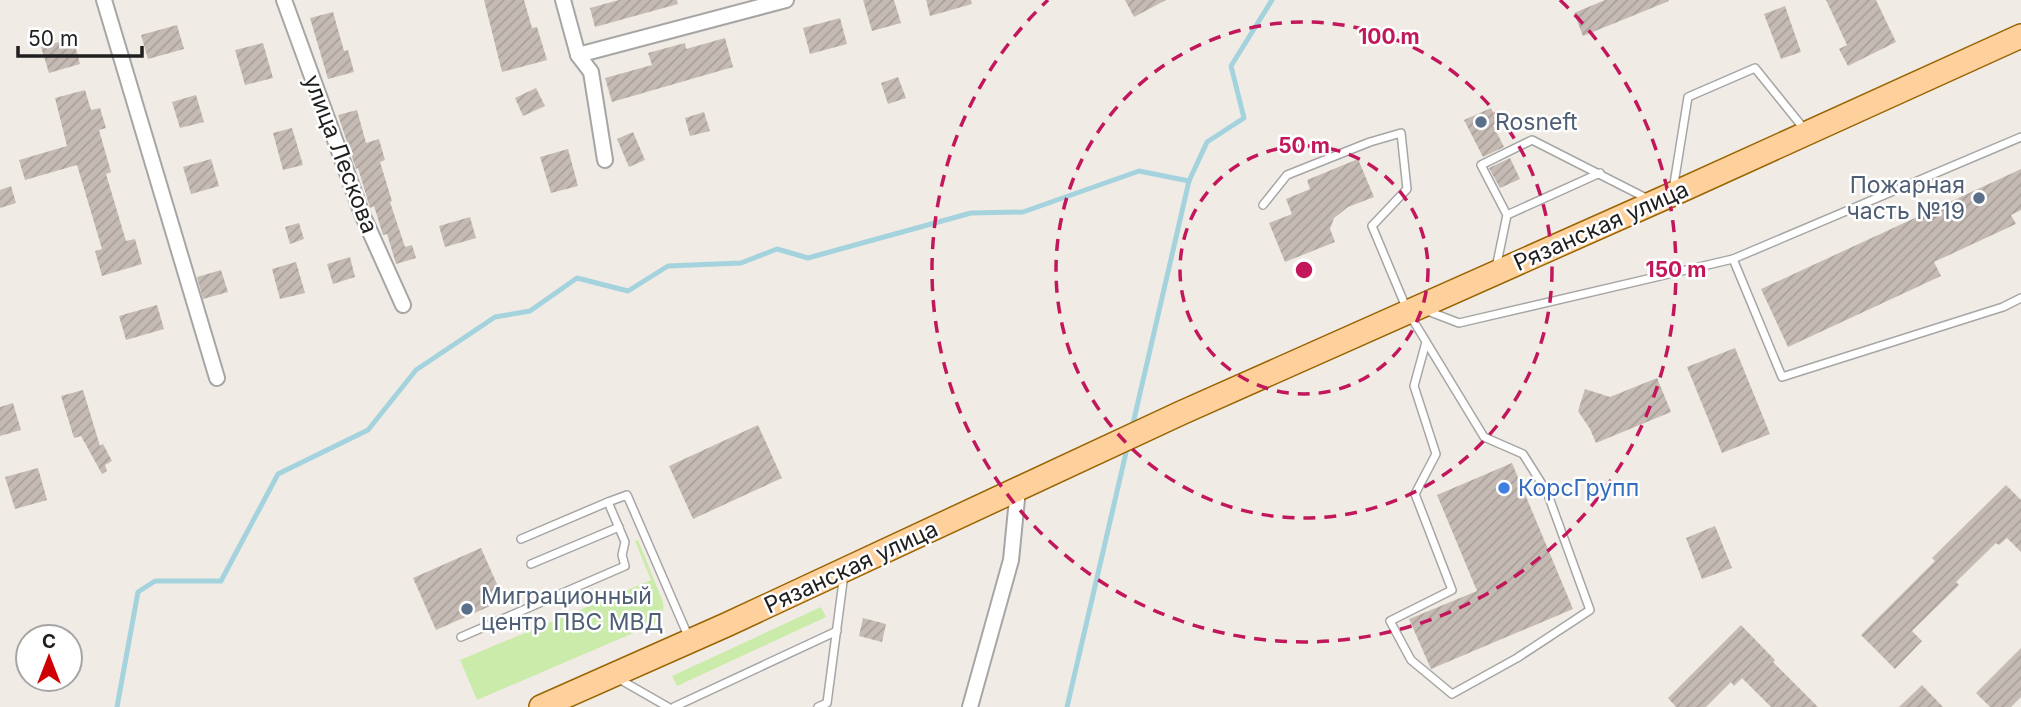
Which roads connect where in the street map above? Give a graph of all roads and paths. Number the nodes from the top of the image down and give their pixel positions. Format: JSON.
{"nodes":[{"id":1,"x":104,"y":0,"type":"edge"},
{"id":2,"x":284,"y":0,"type":"edge"},
{"id":3,"x":563,"y":0,"type":"edge"},
{"id":4,"x":786,"y":0,"type":"edge"},
{"id":5,"x":2021,"y":36,"type":"edge"},
{"id":6,"x":579,"y":55,"type":"junction"},
{"id":7,"x":1807,"y":133,"type":"junction"},
{"id":8,"x":2021,"y":137,"type":"edge"},
{"id":9,"x":605,"y":160,"type":"dead end"},
{"id":10,"x":1600,"y":173,"type":"junction"},
{"id":11,"x":1663,"y":198,"type":"junction"},
{"id":12,"x":1263,"y":205,"type":"dead end"},
{"id":13,"x":1507,"y":215,"type":"junction"},
{"id":14,"x":1733,"y":260,"type":"junction"},
{"id":15,"x":1496,"y":272,"type":"junction"},
{"id":16,"x":2021,"y":298,"type":"edge"},
{"id":17,"x":402,"y":305,"type":"dead end"},
{"id":18,"x":1413,"y":309,"type":"junction"},
{"id":19,"x":1426,"y":342,"type":"junction"},
{"id":20,"x":217,"y":378,"type":"dead end"},
{"id":21,"x":1018,"y":489,"type":"junction"},
{"id":22,"x":608,"y":502,"type":"junction"},
{"id":23,"x":619,"y":527,"type":"junction"},
{"id":24,"x":521,"y":539,"type":"dead end"},
{"id":25,"x":531,"y":564,"type":"dead end"},
{"id":26,"x":844,"y":570,"type":"junction"},
{"id":27,"x":837,"y":631,"type":"junction"},
{"id":28,"x":461,"y":637,"type":"dead end"},
{"id":29,"x":690,"y":642,"type":"junction"},
{"id":30,"x":612,"y":675,"type":"junction"},
{"id":31,"x":541,"y":707,"type":"edge"},
{"id":32,"x":668,"y":707,"type":"edge"},
{"id":33,"x":674,"y":707,"type":"edge"},
{"id":34,"x":818,"y":707,"type":"edge"},
{"id":35,"x":970,"y":707,"type":"edge"}],
"edges":[{"from":1,"to":20,"type":"street"},
{"from":2,"to":17,"type":"street","name":"улица Лескова"},
{"from":3,"to":6,"type":"street"},
{"from":4,"to":6,"type":"street"},
{"from":5,"to":7,"type":"main road","name":"Рязанская улица"},
{"from":6,"to":9,"type":"street"},
{"from":7,"to":11,"type":"main road","name":"Рязанская улица"},
{"from":7,"to":11,"type":"lane"},
{"from":8,"to":14,"type":"lane"},
{"from":10,"to":11,"type":"lane"},
{"from":10,"to":13,"type":"lane"},
{"from":10,"to":13,"type":"lane"},
{"from":11,"to":15,"type":"main road","name":"Рязанская улица"},
{"from":12,"to":18,"type":"lane"},
{"from":13,"to":15,"type":"lane"},
{"from":14,"to":16,"type":"lane"},
{"from":14,"to":18,"type":"lane"},
{"from":15,"to":18,"type":"main road","name":"Рязанская улица"},
{"from":18,"to":19,"type":"lane"},
{"from":18,"to":21,"type":"main road","name":"Рязанская улица"},
{"from":19,"to":19,"type":"lane"},
{"from":21,"to":26,"type":"main road","name":"Рязанская улица"},
{"from":21,"to":35,"type":"street"},
{"from":22,"to":23,"type":"lane"},
{"from":22,"to":24,"type":"lane"},
{"from":22,"to":29,"type":"lane"},
{"from":23,"to":25,"type":"lane"},
{"from":23,"to":28,"type":"lane"},
{"from":26,"to":27,"type":"lane"},
{"from":26,"to":29,"type":"main road","name":"Рязанская улица"},
{"from":27,"to":33,"type":"lane"},
{"from":27,"to":34,"type":"lane"},
{"from":29,"to":30,"type":"main road","name":"Рязанская улица"},
{"from":30,"to":31,"type":"main road","name":"Рязанская улица"},
{"from":30,"to":32,"type":"lane"}]}
